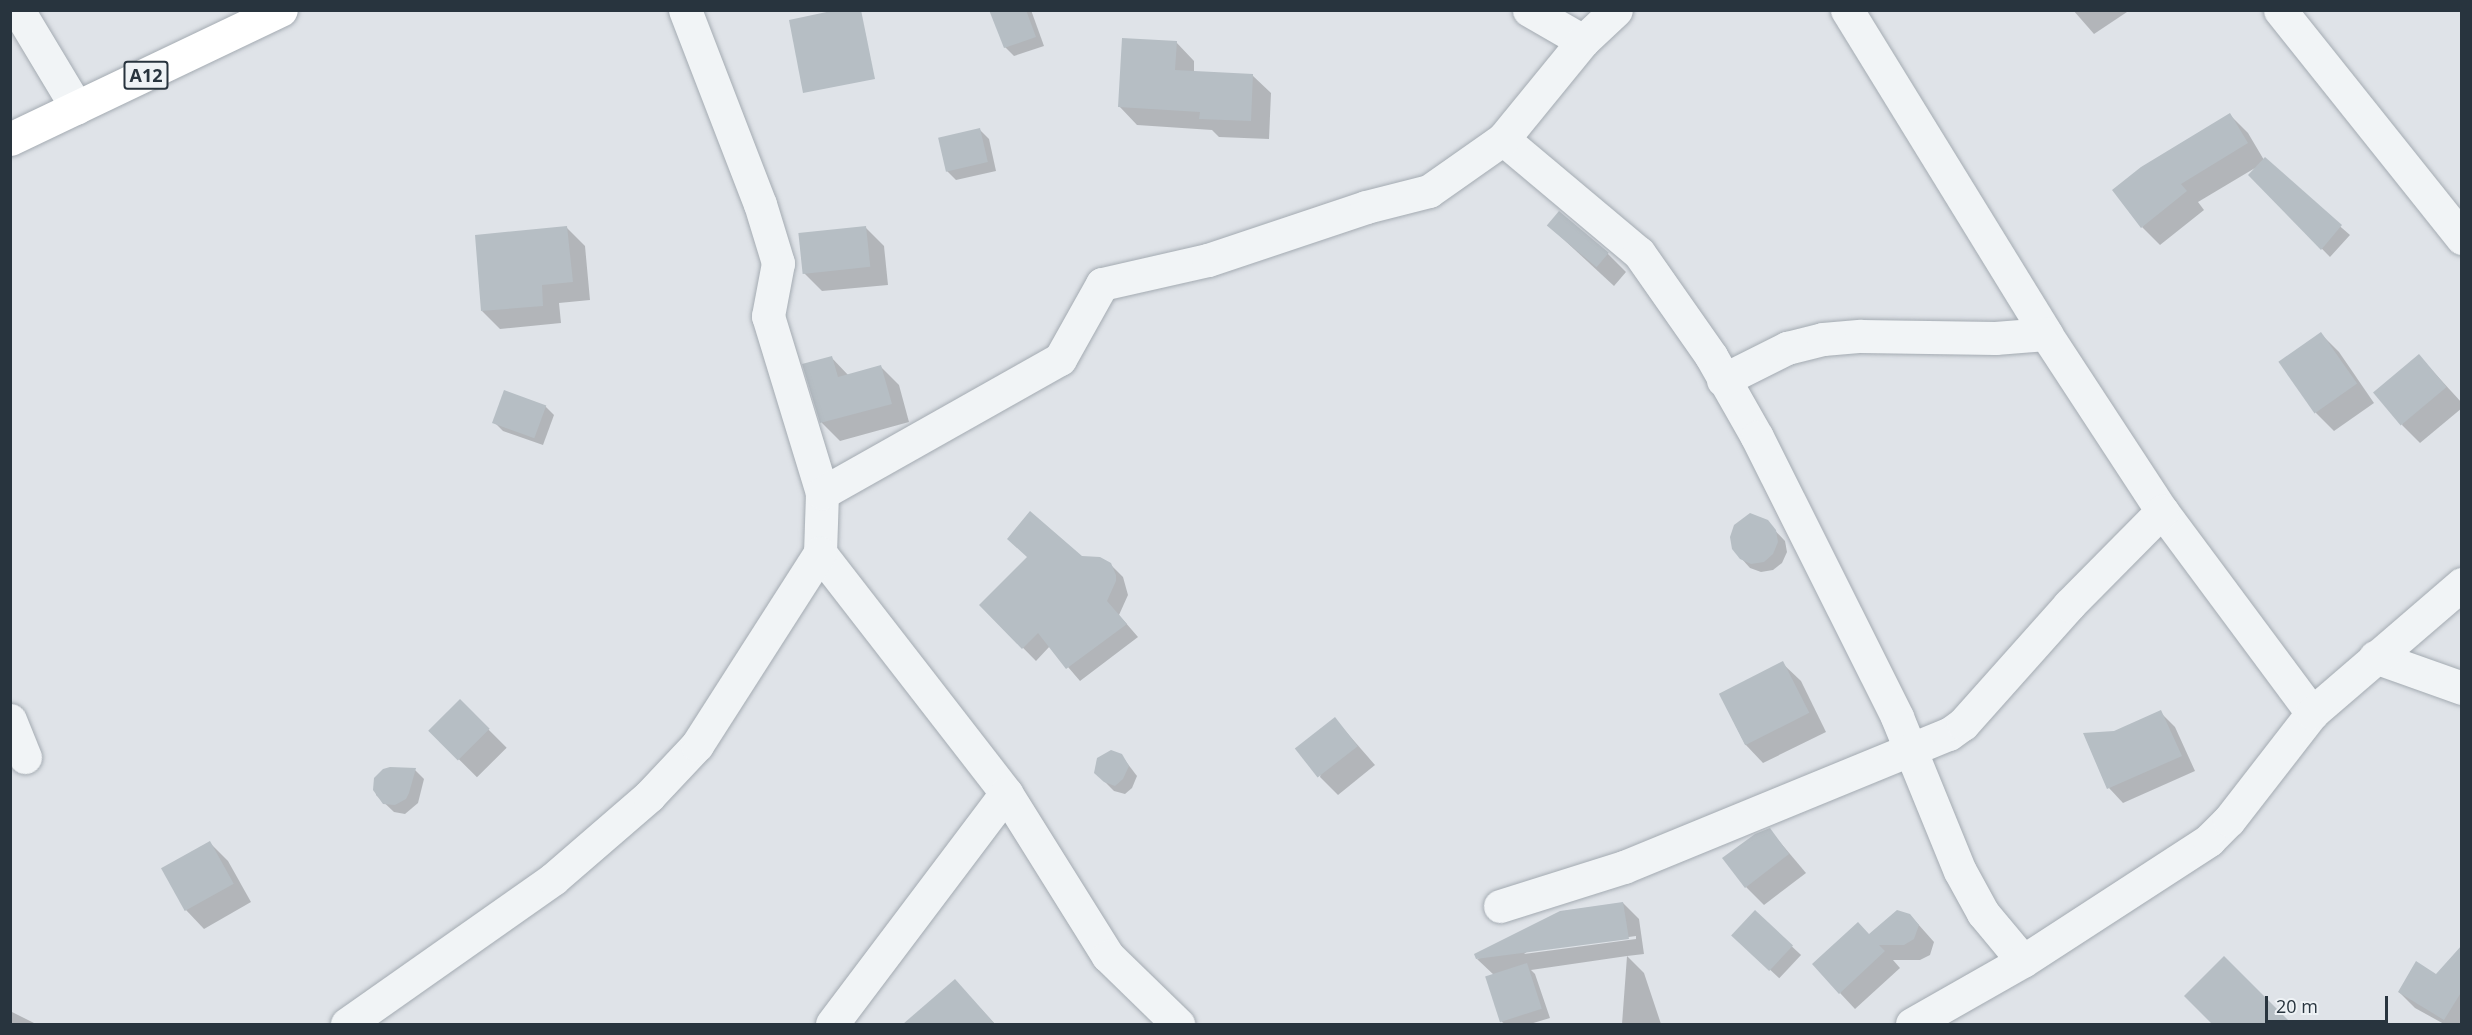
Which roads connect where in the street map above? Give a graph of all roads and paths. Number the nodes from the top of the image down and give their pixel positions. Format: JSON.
{"nodes":[{"id":1,"x":18,"y":10,"type":"edge"},
{"id":2,"x":281,"y":10,"type":"edge"},
{"id":3,"x":685,"y":10,"type":"edge"},
{"id":4,"x":1529,"y":10,"type":"edge"},
{"id":5,"x":1616,"y":10,"type":"edge"},
{"id":6,"x":1847,"y":10,"type":"edge"},
{"id":7,"x":2280,"y":10,"type":"edge"},
{"id":8,"x":1582,"y":41,"type":"junction"},
{"id":9,"x":77,"y":108,"type":"junction"},
{"id":10,"x":10,"y":139,"type":"edge"},
{"id":11,"x":1503,"y":139,"type":"junction"},
{"id":12,"x":2462,"y":238,"type":"edge"},
{"id":13,"x":2046,"y":334,"type":"junction"},
{"id":14,"x":1724,"y":380,"type":"junction"},
{"id":15,"x":822,"y":493,"type":"junction"},
{"id":16,"x":2162,"y":510,"type":"junction"},
{"id":17,"x":820,"y":553,"type":"junction"},
{"id":18,"x":2462,"y":584,"type":"edge"},
{"id":19,"x":2375,"y":657,"type":"junction"},
{"id":20,"x":2462,"y":688,"type":"edge"},
{"id":21,"x":2312,"y":713,"type":"junction"},
{"id":22,"x":10,"y":720,"type":"edge"},
{"id":23,"x":1911,"y":749,"type":"junction"},
{"id":24,"x":25,"y":757,"type":"dead end"},
{"id":25,"x":1006,"y":793,"type":"junction"},
{"id":26,"x":1500,"y":906,"type":"dead end"},
{"id":27,"x":2023,"y":962,"type":"junction"},
{"id":28,"x":347,"y":1024,"type":"edge"},
{"id":29,"x":832,"y":1024,"type":"edge"},
{"id":30,"x":1178,"y":1024,"type":"edge"},
{"id":31,"x":1912,"y":1024,"type":"edge"}],
"edges":[{"from":1,"to":9,"type":"street"},
{"from":2,"to":9,"type":"main road","number":"A12"},
{"from":3,"to":15,"type":"street"},
{"from":4,"to":8,"type":"street"},
{"from":5,"to":8,"type":"street"},
{"from":6,"to":13,"type":"street"},
{"from":7,"to":12,"type":"street"},
{"from":8,"to":11,"type":"street"},
{"from":9,"to":10,"type":"main road","number":"A12"},
{"from":11,"to":14,"type":"street"},
{"from":11,"to":15,"type":"street"},
{"from":13,"to":14,"type":"street"},
{"from":13,"to":16,"type":"street"},
{"from":14,"to":23,"type":"street"},
{"from":15,"to":17,"type":"street"},
{"from":16,"to":21,"type":"street"},
{"from":16,"to":23,"type":"street"},
{"from":17,"to":25,"type":"street"},
{"from":17,"to":28,"type":"street"},
{"from":18,"to":19,"type":"street"},
{"from":19,"to":20,"type":"street"},
{"from":19,"to":21,"type":"street"},
{"from":21,"to":27,"type":"street"},
{"from":22,"to":24,"type":"street"},
{"from":23,"to":26,"type":"street"},
{"from":23,"to":27,"type":"street"},
{"from":25,"to":29,"type":"street"},
{"from":25,"to":30,"type":"street"},
{"from":27,"to":31,"type":"street"}]}
